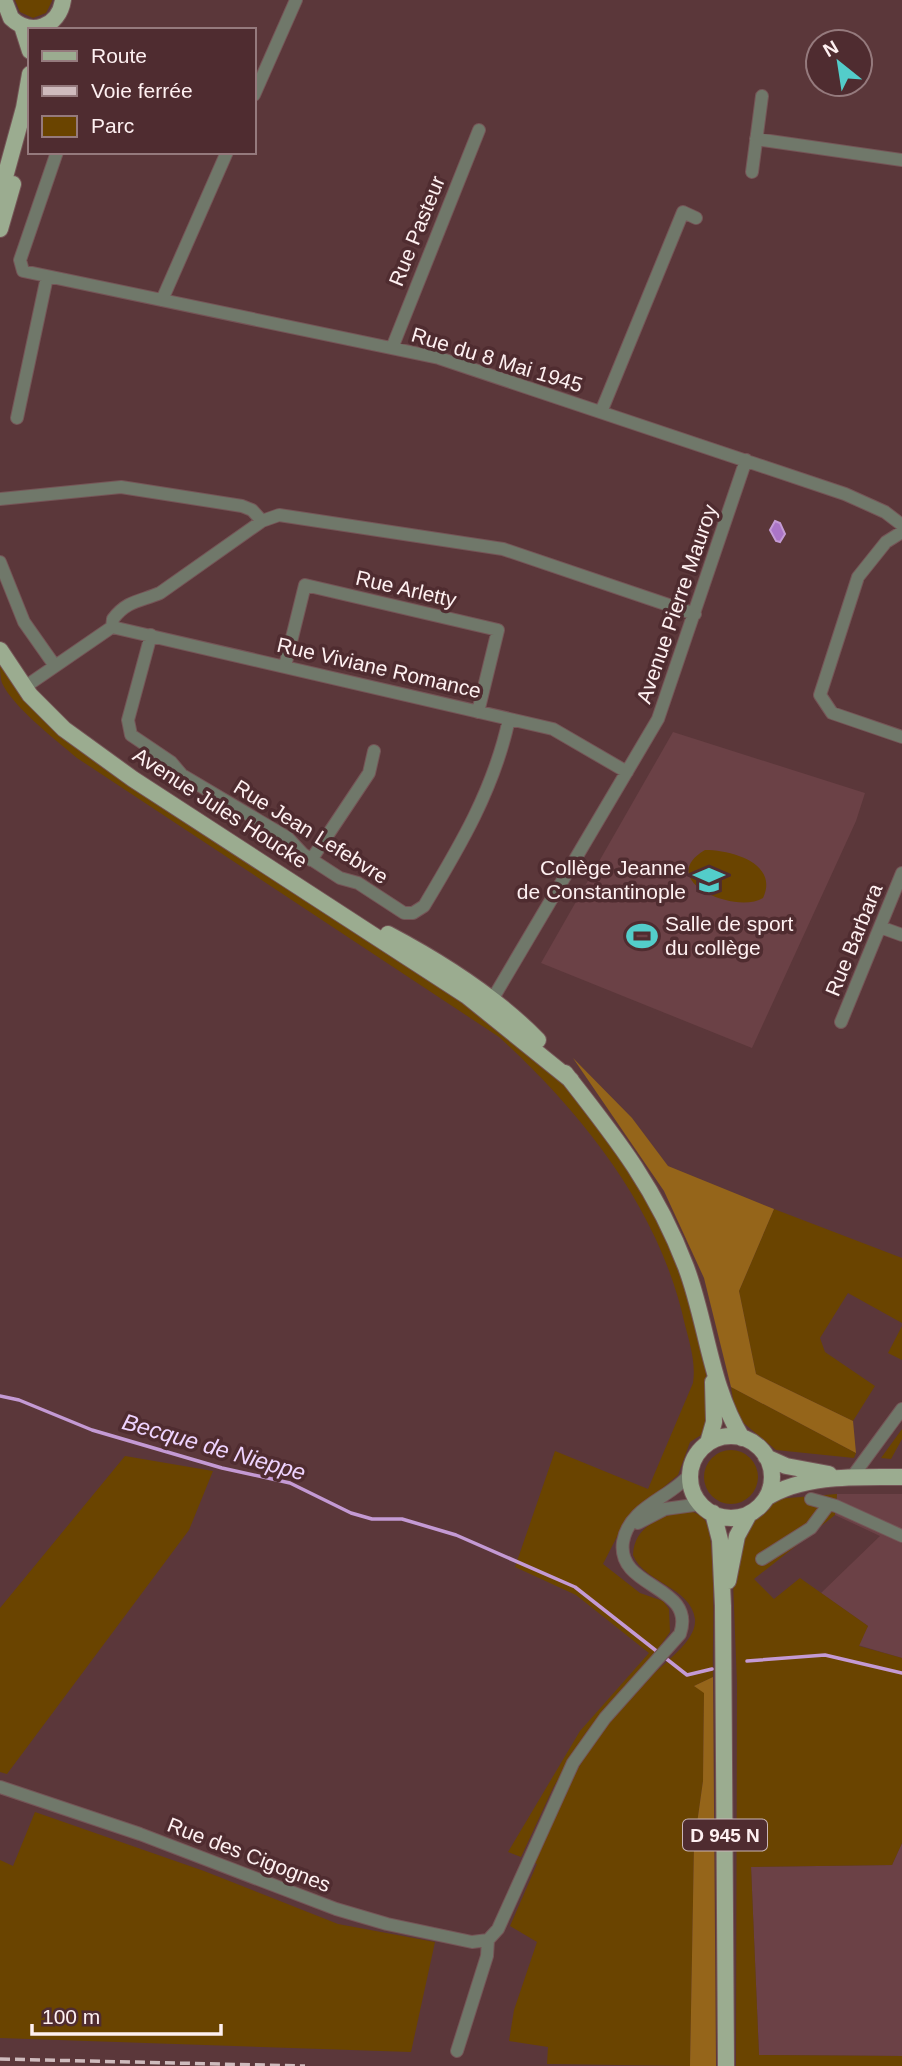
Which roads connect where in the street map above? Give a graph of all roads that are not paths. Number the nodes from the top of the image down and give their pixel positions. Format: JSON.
{"nodes":[{"id":1,"x":296,"y":0,"type":"edge"},
{"id":2,"x":4,"y":6,"type":"edge"},
{"id":3,"x":59,"y":12,"type":"edge"},
{"id":4,"x":22,"y":26,"type":"junction"},
{"id":5,"x":28,"y":45,"type":"edge"},
{"id":6,"x":28,"y":85,"type":"edge"},
{"id":7,"x":256,"y":90,"type":"edge"},
{"id":8,"x":762,"y":96,"type":"dead end"},
{"id":9,"x":479,"y":130,"type":"dead end"},
{"id":10,"x":28,"y":133,"type":"edge"},
{"id":11,"x":756,"y":139,"type":"junction"},
{"id":12,"x":56,"y":154,"type":"edge"},
{"id":13,"x":226,"y":154,"type":"edge"},
{"id":14,"x":902,"y":160,"type":"edge"},
{"id":15,"x":752,"y":173,"type":"dead end"},
{"id":16,"x":0,"y":195,"type":"edge"},
{"id":17,"x":696,"y":218,"type":"dead end"},
{"id":18,"x":0,"y":229,"type":"edge"},
{"id":19,"x":47,"y":277,"type":"junction"},
{"id":20,"x":162,"y":300,"type":"junction"},
{"id":21,"x":392,"y":348,"type":"junction"},
{"id":22,"x":601,"y":412,"type":"junction"},
{"id":23,"x":17,"y":418,"type":"dead end"},
{"id":24,"x":746,"y":460,"type":"junction"},
{"id":25,"x":0,"y":499,"type":"edge"},
{"id":26,"x":262,"y":521,"type":"junction"},
{"id":27,"x":902,"y":525,"type":"edge"},
{"id":28,"x":902,"y":532,"type":"edge"},
{"id":29,"x":0,"y":562,"type":"edge"},
{"id":30,"x":695,"y":614,"type":"junction"},
{"id":31,"x":112,"y":627,"type":"junction"},
{"id":32,"x":151,"y":635,"type":"junction"},
{"id":33,"x":0,"y":641,"type":"edge"},
{"id":34,"x":0,"y":650,"type":"edge"},
{"id":35,"x":55,"y":666,"type":"junction"},
{"id":36,"x":285,"y":666,"type":"junction"},
{"id":37,"x":32,"y":682,"type":"junction"},
{"id":38,"x":478,"y":712,"type":"junction"},
{"id":39,"x":509,"y":719,"type":"junction"},
{"id":40,"x":902,"y":737,"type":"edge"},
{"id":41,"x":82,"y":742,"type":"junction"},
{"id":42,"x":374,"y":751,"type":"dead end"},
{"id":43,"x":627,"y":772,"type":"junction"},
{"id":44,"x":311,"y":860,"type":"junction"},
{"id":45,"x":902,"y":873,"type":"edge"},
{"id":46,"x":880,"y":926,"type":"junction"},
{"id":47,"x":902,"y":935,"type":"edge"},
{"id":48,"x":489,"y":1004,"type":"junction"},
{"id":49,"x":841,"y":1022,"type":"dead end"},
{"id":50,"x":713,"y":1370,"type":"junction"},
{"id":51,"x":902,"y":1409,"type":"edge"},
{"id":52,"x":742,"y":1438,"type":"junction"},
{"id":53,"x":708,"y":1443,"type":"junction"},
{"id":54,"x":766,"y":1457,"type":"junction"},
{"id":55,"x":690,"y":1474,"type":"junction"},
{"id":56,"x":852,"y":1477,"type":"junction"},
{"id":57,"x":902,"y":1477,"type":"edge"},
{"id":58,"x":766,"y":1498,"type":"junction"},
{"id":59,"x":811,"y":1499,"type":"dead end"},
{"id":60,"x":829,"y":1504,"type":"junction"},
{"id":61,"x":707,"y":1509,"type":"junction"},
{"id":62,"x":749,"y":1514,"type":"junction"},
{"id":63,"x":627,"y":1532,"type":"junction"},
{"id":64,"x":902,"y":1536,"type":"edge"},
{"id":65,"x":762,"y":1559,"type":"dead end"},
{"id":66,"x":723,"y":1606,"type":"junction"},
{"id":67,"x":0,"y":1787,"type":"edge"},
{"id":68,"x":488,"y":1940,"type":"junction"},
{"id":69,"x":457,"y":2051,"type":"dead end"},
{"id":70,"x":726,"y":2065,"type":"edge"}],
"edges":[{"from":1,"to":7,"type":"street"},
{"from":2,"to":4,"type":"main road"},
{"from":3,"to":4,"type":"main road"},
{"from":4,"to":5,"type":"main road"},
{"from":6,"to":16,"type":"main road"},
{"from":8,"to":11,"type":"street"},
{"from":9,"to":21,"type":"street","name":"Rue Pasteur"},
{"from":10,"to":18,"type":"main road"},
{"from":11,"to":14,"type":"street"},
{"from":11,"to":15,"type":"street"},
{"from":12,"to":19,"type":"street","name":"Rue du 8 Mai 1945"},
{"from":13,"to":20,"type":"street"},
{"from":17,"to":22,"type":"street"},
{"from":19,"to":20,"type":"street","name":"Rue du 8 Mai 1945"},
{"from":19,"to":23,"type":"street"},
{"from":20,"to":21,"type":"street","name":"Rue du 8 Mai 1945"},
{"from":21,"to":22,"type":"street","name":"Rue du 8 Mai 1945"},
{"from":22,"to":24,"type":"street","name":"Rue du 8 Mai 1945"},
{"from":24,"to":27,"type":"street","name":"Rue du 8 Mai 1945"},
{"from":24,"to":30,"type":"street","name":"Avenue Pierre Mauroy"},
{"from":25,"to":26,"type":"street"},
{"from":26,"to":30,"type":"street"},
{"from":26,"to":31,"type":"street"},
{"from":28,"to":40,"type":"street"},
{"from":29,"to":35,"type":"street"},
{"from":30,"to":43,"type":"street","name":"Avenue Pierre Mauroy"},
{"from":31,"to":32,"type":"street","name":"Rue Viviane Romance"},
{"from":31,"to":35,"type":"street"},
{"from":32,"to":36,"type":"street","name":"Rue Viviane Romance"},
{"from":32,"to":44,"type":"street","name":"Rue Jean Lefebvre"},
{"from":33,"to":37,"type":"main road","name":"Avenue Jules Houcke"},
{"from":34,"to":41,"type":"main road","name":"Avenue Jules Houcke"},
{"from":35,"to":37,"type":"street"},
{"from":36,"to":38,"type":"street","name":"Rue Viviane Romance"},
{"from":36,"to":38,"type":"street","name":"Rue Arletty"},
{"from":37,"to":41,"type":"main road","name":"Avenue Jules Houcke"},
{"from":38,"to":39,"type":"street","name":"Rue Viviane Romance"},
{"from":39,"to":43,"type":"street","name":"Rue Viviane Romance"},
{"from":39,"to":44,"type":"street","name":"Rue Jean Lefebvre"},
{"from":41,"to":48,"type":"main road","name":"Avenue Jules Houcke"},
{"from":42,"to":44,"type":"street"},
{"from":43,"to":48,"type":"street","name":"Avenue Pierre Mauroy"},
{"from":45,"to":46,"type":"street","name":"Rue Barbara"},
{"from":46,"to":47,"type":"street"},
{"from":46,"to":49,"type":"street","name":"Rue Barbara"},
{"from":48,"to":50,"type":"main road","name":"Avenue Jules Houcke"},
{"from":50,"to":52,"type":"main road","name":"Avenue Jules Houcke"},
{"from":50,"to":53,"type":"main road","name":"Avenue Jules Houcke"},
{"from":51,"to":56,"type":"street"},
{"from":52,"to":53,"type":"main road"},
{"from":52,"to":54,"type":"main road"},
{"from":53,"to":55,"type":"main road"},
{"from":54,"to":56,"type":"main road"},
{"from":54,"to":58,"type":"main road"},
{"from":55,"to":61,"type":"main road"},
{"from":55,"to":63,"type":"street"},
{"from":56,"to":57,"type":"main road"},
{"from":56,"to":58,"type":"main road"},
{"from":58,"to":62,"type":"main road"},
{"from":59,"to":60,"type":"street"},
{"from":60,"to":64,"type":"street"},
{"from":60,"to":65,"type":"street"},
{"from":61,"to":62,"type":"main road"},
{"from":61,"to":63,"type":"street"},
{"from":61,"to":66,"type":"main road","number":"D 945 N"},
{"from":62,"to":66,"type":"main road","number":"D 945 N"},
{"from":63,"to":68,"type":"street"},
{"from":66,"to":70,"type":"main road","number":"D 945 N"},
{"from":67,"to":68,"type":"street","name":"Rue des Cigognes"},
{"from":68,"to":69,"type":"street"}]}
